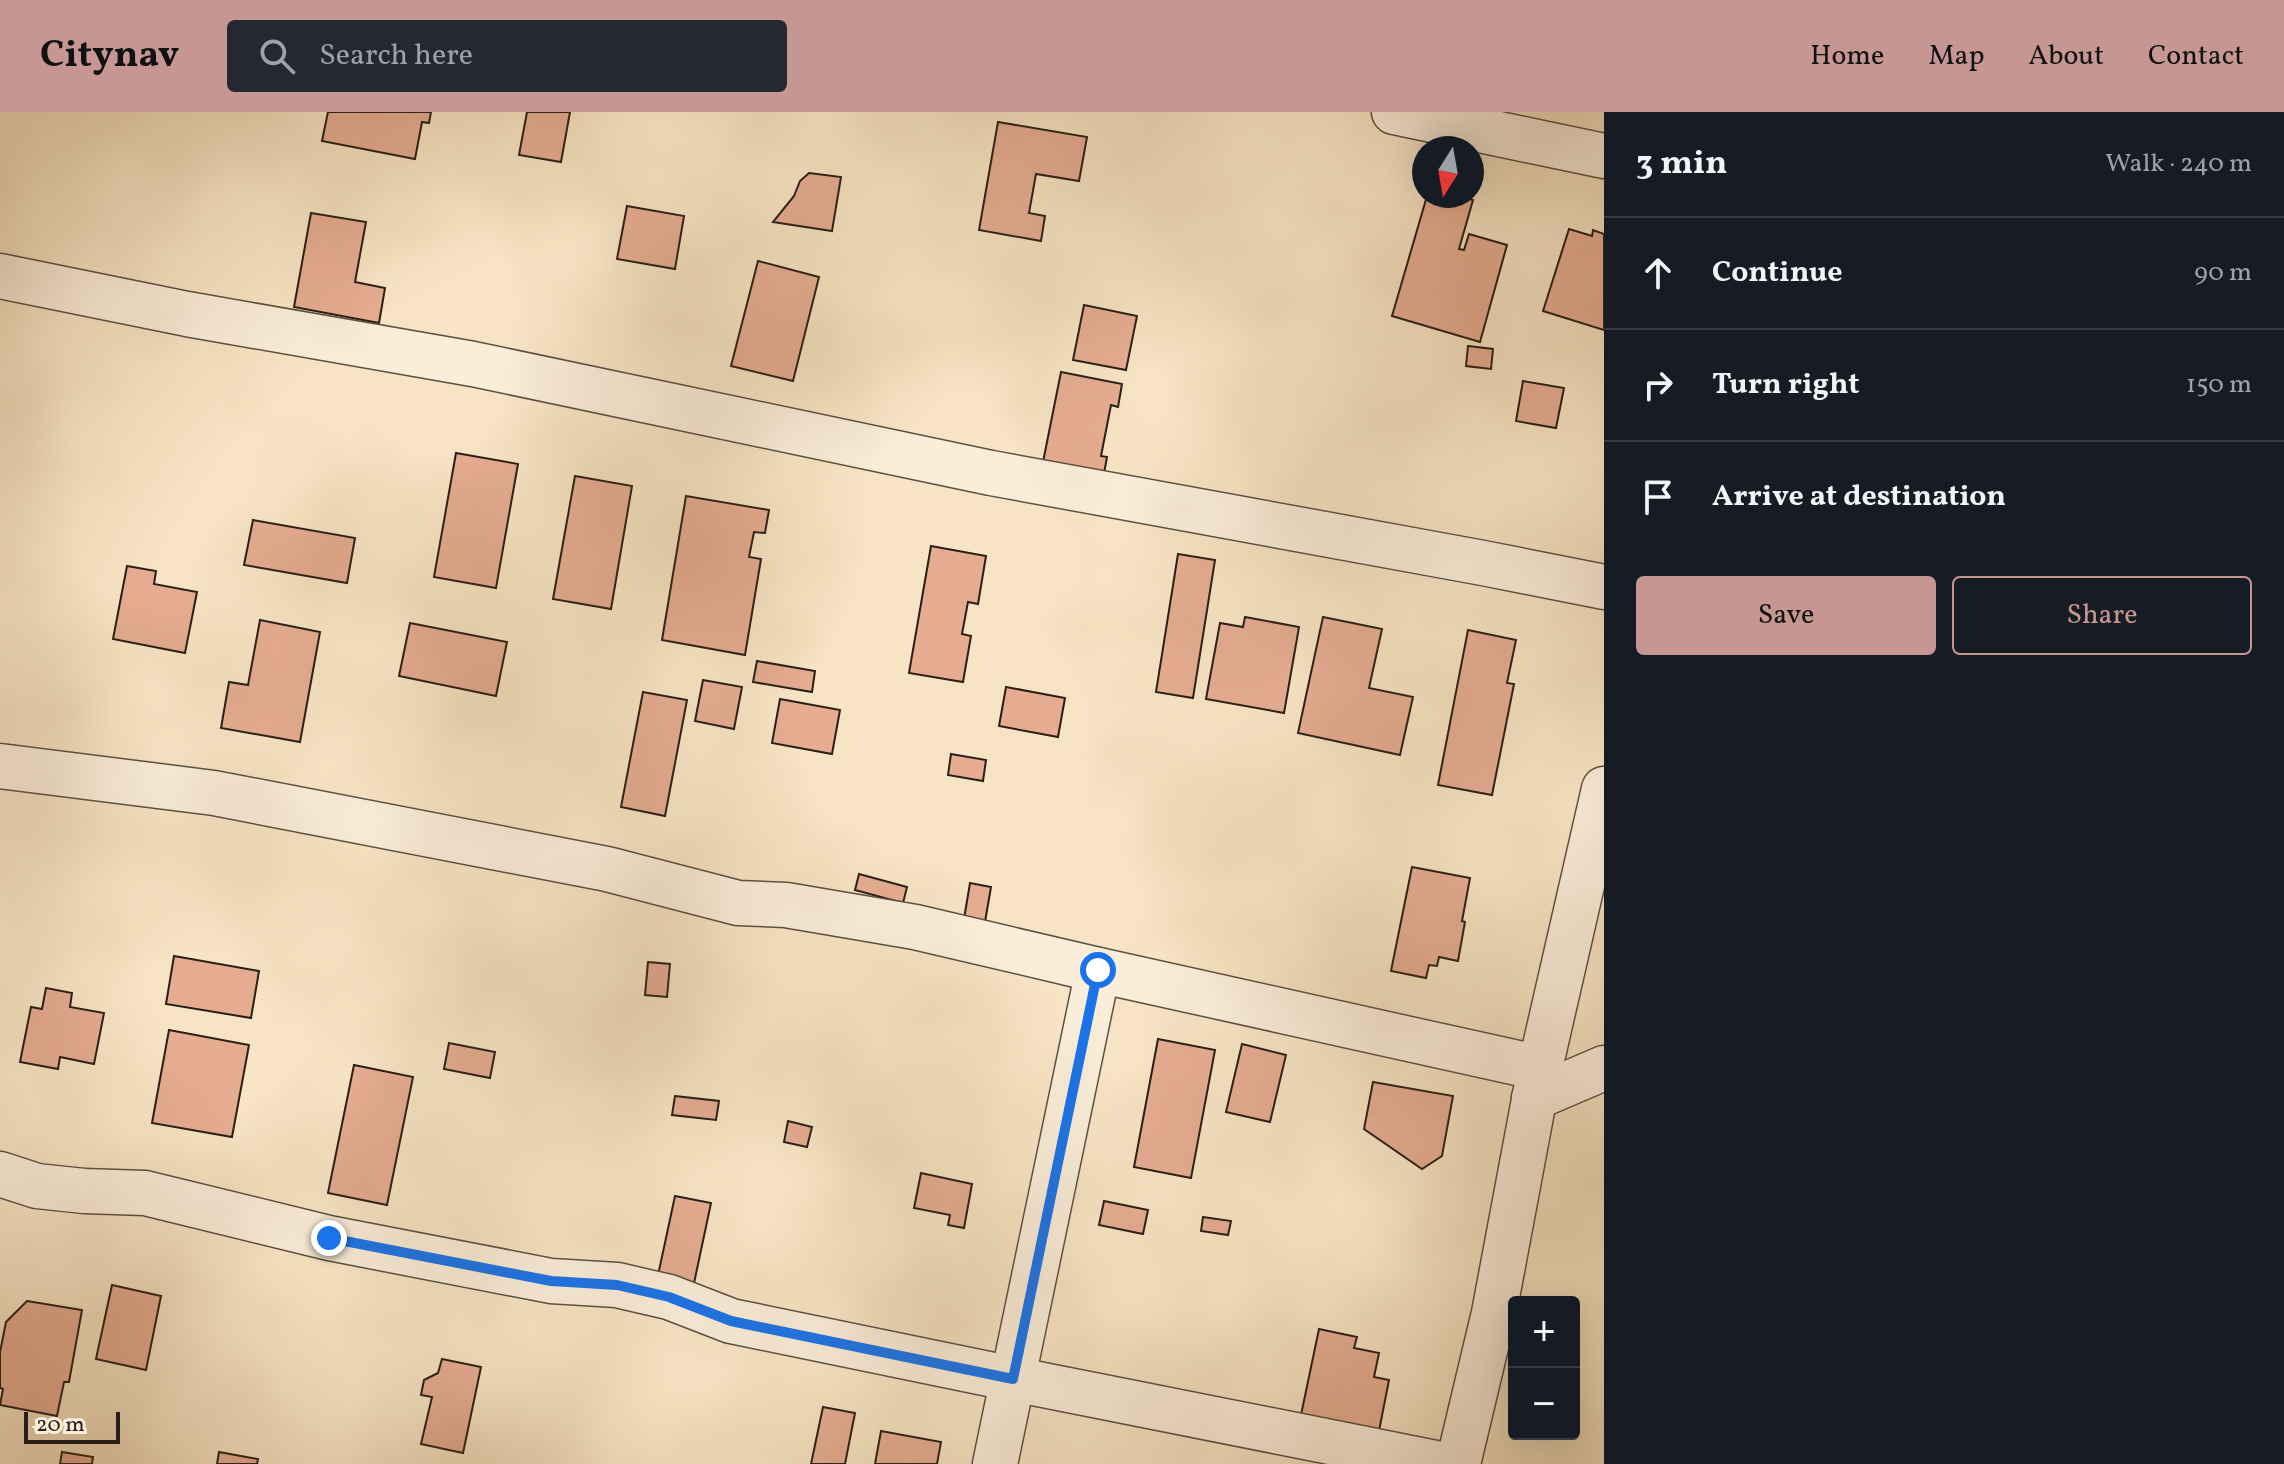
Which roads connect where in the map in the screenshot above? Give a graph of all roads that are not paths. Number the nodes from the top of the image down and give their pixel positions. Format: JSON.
{"nodes":[{"id":1,"x":1394,"y":112,"type":"edge"},
{"id":2,"x":1604,"y":156,"type":"edge"},
{"id":3,"x":0,"y":276,"type":"edge"},
{"id":4,"x":1604,"y":587,"type":"edge"},
{"id":5,"x":0,"y":766,"type":"edge"},
{"id":6,"x":1604,"y":789,"type":"edge"},
{"id":7,"x":1098,"y":970,"type":"junction"},
{"id":8,"x":1604,"y":1068,"type":"edge"},
{"id":9,"x":1537,"y":1083,"type":"junction"},
{"id":10,"x":0,"y":1174,"type":"edge"},
{"id":11,"x":1013,"y":1379,"type":"junction"},
{"id":12,"x":995,"y":1464,"type":"edge"},
{"id":13,"x":1441,"y":1464,"type":"edge"},
{"id":14,"x":1458,"y":1464,"type":"edge"}],
"edges":[{"from":1,"to":2,"type":"street"},
{"from":3,"to":4,"type":"street"},
{"from":5,"to":7,"type":"street"},
{"from":6,"to":9,"type":"street"},
{"from":7,"to":9,"type":"street"},
{"from":7,"to":11,"type":"street"},
{"from":8,"to":9,"type":"street"},
{"from":9,"to":14,"type":"street"},
{"from":10,"to":11,"type":"street"},
{"from":11,"to":12,"type":"street"},
{"from":11,"to":13,"type":"street"}]}
